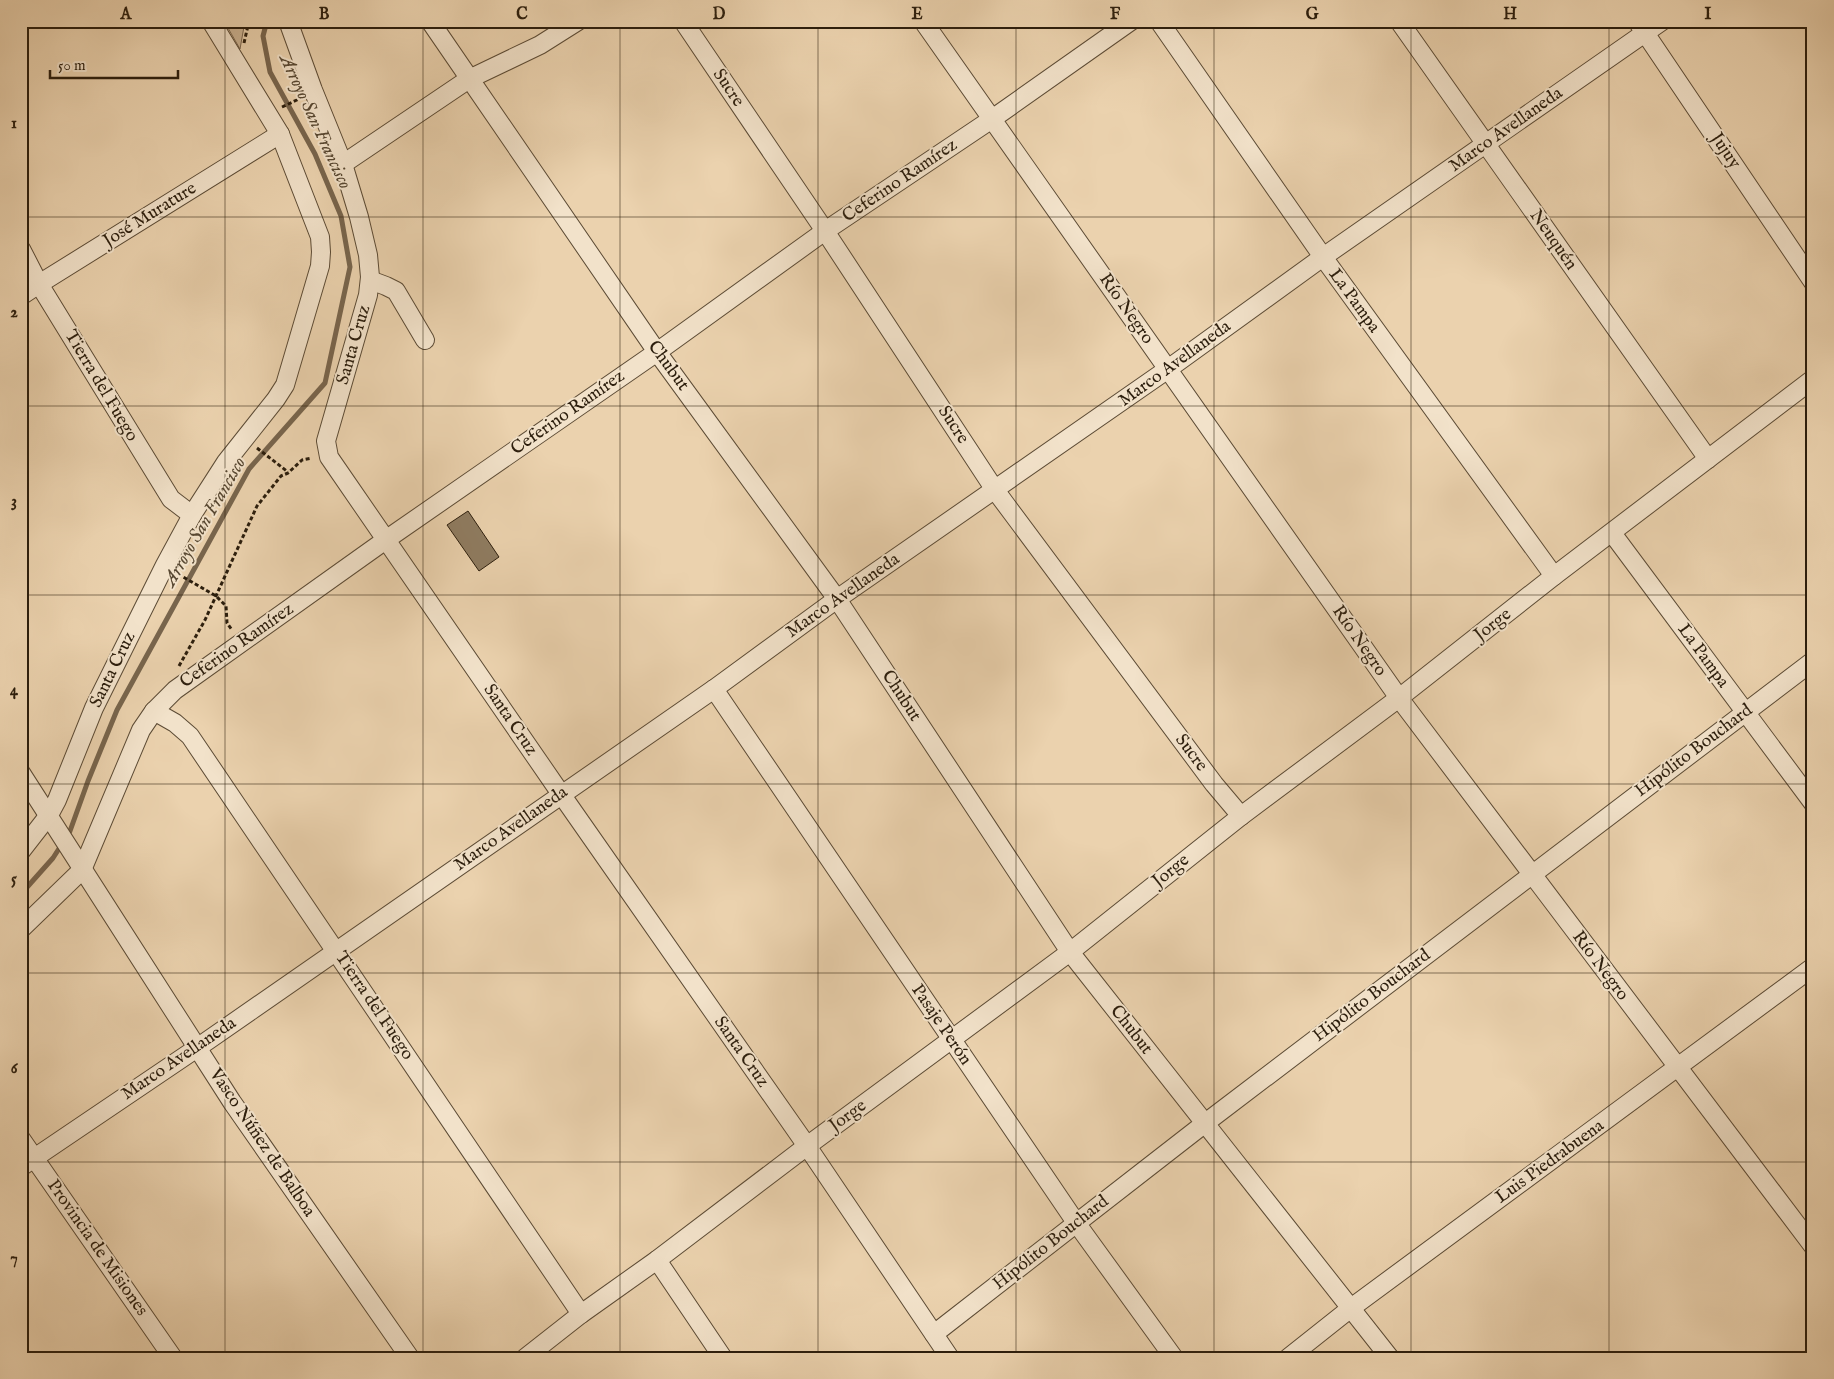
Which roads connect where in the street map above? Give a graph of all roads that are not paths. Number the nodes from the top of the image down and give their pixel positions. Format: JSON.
{"nodes":[{"id":1,"x":211,"y":21,"type":"edge"},
{"id":2,"x":288,"y":21,"type":"edge"},
{"id":3,"x":430,"y":21,"type":"edge"},
{"id":4,"x":578,"y":21,"type":"edge"},
{"id":5,"x":683,"y":21,"type":"edge"},
{"id":6,"x":923,"y":21,"type":"edge"},
{"id":7,"x":1131,"y":21,"type":"edge"},
{"id":8,"x":1159,"y":21,"type":"edge"},
{"id":9,"x":1398,"y":21,"type":"edge"},
{"id":10,"x":1662,"y":21,"type":"edge"},
{"id":11,"x":1641,"y":27,"type":"edge"},
{"id":12,"x":469,"y":79,"type":"junction"},
{"id":13,"x":992,"y":119,"type":"junction"},
{"id":14,"x":280,"y":134,"type":"junction"},
{"id":15,"x":1485,"y":144,"type":"junction"},
{"id":16,"x":343,"y":164,"type":"junction"},
{"id":17,"x":825,"y":231,"type":"junction"},
{"id":18,"x":21,"y":249,"type":"edge"},
{"id":19,"x":1322,"y":257,"type":"junction"},
{"id":20,"x":370,"y":280,"type":"junction"},
{"id":21,"x":1813,"y":282,"type":"edge"},
{"id":22,"x":39,"y":284,"type":"junction"},
{"id":23,"x":21,"y":296,"type":"edge"},
{"id":24,"x":425,"y":340,"type":"dead end"},
{"id":25,"x":657,"y":352,"type":"junction"},
{"id":26,"x":1168,"y":369,"type":"junction"},
{"id":27,"x":1813,"y":379,"type":"edge"},
{"id":28,"x":1708,"y":459,"type":"junction"},
{"id":29,"x":996,"y":490,"type":"junction"},
{"id":30,"x":192,"y":515,"type":"junction"},
{"id":31,"x":1612,"y":533,"type":"junction"},
{"id":32,"x":387,"y":539,"type":"junction"},
{"id":33,"x":1554,"y":576,"type":"junction"},
{"id":34,"x":838,"y":599,"type":"junction"},
{"id":35,"x":1813,"y":661,"type":"edge"},
{"id":36,"x":714,"y":689,"type":"junction"},
{"id":37,"x":1399,"y":698,"type":"junction"},
{"id":38,"x":154,"y":711,"type":"junction"},
{"id":39,"x":1744,"y":712,"type":"junction"},
{"id":40,"x":21,"y":773,"type":"edge"},
{"id":41,"x":561,"y":794,"type":"junction"},
{"id":42,"x":1813,"y":803,"type":"edge"},
{"id":43,"x":1241,"y":816,"type":"junction"},
{"id":44,"x":53,"y":822,"type":"junction"},
{"id":45,"x":21,"y":851,"type":"edge"},
{"id":46,"x":79,"y":864,"type":"junction"},
{"id":47,"x":1531,"y":875,"type":"junction"},
{"id":48,"x":21,"y":929,"type":"edge"},
{"id":49,"x":336,"y":950,"type":"junction"},
{"id":50,"x":1070,"y":952,"type":"junction"},
{"id":51,"x":1813,"y":967,"type":"edge"},
{"id":52,"x":951,"y":1040,"type":"junction"},
{"id":53,"x":197,"y":1048,"type":"junction"},
{"id":54,"x":1677,"y":1068,"type":"junction"},
{"id":55,"x":1204,"y":1124,"type":"junction"},
{"id":56,"x":21,"y":1139,"type":"edge"},
{"id":57,"x":807,"y":1146,"type":"junction"},
{"id":58,"x":28,"y":1162,"type":"edge"},
{"id":59,"x":1077,"y":1224,"type":"junction"},
{"id":60,"x":1813,"y":1246,"type":"edge"},
{"id":61,"x":657,"y":1260,"type":"junction"},
{"id":62,"x":1351,"y":1308,"type":"junction"},
{"id":63,"x":581,"y":1314,"type":"junction"},
{"id":64,"x":934,"y":1334,"type":"junction"},
{"id":65,"x":173,"y":1358,"type":"edge"},
{"id":66,"x":410,"y":1358,"type":"edge"},
{"id":67,"x":526,"y":1358,"type":"edge"},
{"id":68,"x":723,"y":1358,"type":"edge"},
{"id":69,"x":950,"y":1358,"type":"edge"},
{"id":70,"x":1174,"y":1358,"type":"edge"},
{"id":71,"x":1288,"y":1358,"type":"edge"},
{"id":72,"x":1390,"y":1358,"type":"edge"}],
"edges":[{"from":1,"to":14,"type":"street","name":"Santa Cruz"},
{"from":2,"to":16,"type":"street","name":"Santa Cruz"},
{"from":3,"to":12,"type":"street","name":"Chubut"},
{"from":4,"to":12,"type":"street"},
{"from":5,"to":17,"type":"street","name":"Sucre"},
{"from":6,"to":13,"type":"street","name":"Río Negro"},
{"from":7,"to":13,"type":"street","name":"Ceferino Ramírez"},
{"from":8,"to":19,"type":"street","name":"La Pampa"},
{"from":9,"to":15,"type":"street","name":"Neuquén"},
{"from":10,"to":11,"type":"street","name":"Marco Avellaneda"},
{"from":11,"to":15,"type":"street","name":"Marco Avellaneda"},
{"from":11,"to":21,"type":"street","name":"Jujuy"},
{"from":12,"to":16,"type":"street"},
{"from":12,"to":25,"type":"street","name":"Chubut"},
{"from":13,"to":17,"type":"street","name":"Ceferino Ramírez"},
{"from":13,"to":26,"type":"street","name":"Río Negro"},
{"from":14,"to":22,"type":"street","name":"José Murature"},
{"from":14,"to":30,"type":"street","name":"Santa Cruz"},
{"from":15,"to":19,"type":"street","name":"Marco Avellaneda"},
{"from":15,"to":28,"type":"street","name":"Neuquén"},
{"from":16,"to":20,"type":"street","name":"Santa Cruz"},
{"from":17,"to":25,"type":"street","name":"Ceferino Ramírez"},
{"from":17,"to":29,"type":"street","name":"Sucre"},
{"from":18,"to":22,"type":"street","name":"Tierra del Fuego"},
{"from":19,"to":26,"type":"street","name":"Marco Avellaneda"},
{"from":19,"to":33,"type":"street","name":"La Pampa"},
{"from":20,"to":24,"type":"street"},
{"from":20,"to":32,"type":"street","name":"Santa Cruz"},
{"from":22,"to":23,"type":"street","name":"José Murature"},
{"from":22,"to":30,"type":"street","name":"Tierra del Fuego"},
{"from":25,"to":32,"type":"street","name":"Ceferino Ramírez"},
{"from":25,"to":34,"type":"street","name":"Chubut"},
{"from":26,"to":29,"type":"street","name":"Marco Avellaneda"},
{"from":26,"to":37,"type":"street","name":"Río Negro"},
{"from":27,"to":28,"type":"street","name":"Jorge"},
{"from":28,"to":31,"type":"street","name":"Jorge"},
{"from":29,"to":34,"type":"street","name":"Marco Avellaneda"},
{"from":29,"to":43,"type":"street","name":"Sucre"},
{"from":30,"to":44,"type":"street","name":"Santa Cruz"},
{"from":31,"to":33,"type":"street","name":"Jorge"},
{"from":31,"to":39,"type":"street","name":"La Pampa"},
{"from":32,"to":38,"type":"street","name":"Ceferino Ramírez"},
{"from":32,"to":41,"type":"street","name":"Santa Cruz"},
{"from":33,"to":37,"type":"street","name":"Jorge"},
{"from":34,"to":36,"type":"street","name":"Marco Avellaneda"},
{"from":34,"to":50,"type":"street","name":"Chubut"},
{"from":35,"to":39,"type":"street","name":"Hipólito Bouchard"},
{"from":36,"to":41,"type":"street","name":"Marco Avellaneda"},
{"from":36,"to":52,"type":"street","name":"Pasaje Perón"},
{"from":37,"to":43,"type":"street","name":"Jorge"},
{"from":37,"to":47,"type":"street","name":"Río Negro"},
{"from":38,"to":46,"type":"street","name":"Ceferino Ramírez"},
{"from":38,"to":49,"type":"street","name":"Tierra del Fuego"},
{"from":39,"to":42,"type":"street","name":"La Pampa"},
{"from":39,"to":47,"type":"street","name":"Hipólito Bouchard"},
{"from":40,"to":44,"type":"street","name":"Vasco Núñez de Balboa"},
{"from":41,"to":49,"type":"street","name":"Marco Avellaneda"},
{"from":41,"to":57,"type":"street","name":"Santa Cruz"},
{"from":43,"to":50,"type":"street","name":"Jorge"},
{"from":44,"to":45,"type":"street","name":"Santa Cruz"},
{"from":44,"to":46,"type":"street","name":"Vasco Núñez de Balboa"},
{"from":46,"to":48,"type":"street"},
{"from":46,"to":53,"type":"street","name":"Vasco Núñez de Balboa"},
{"from":47,"to":54,"type":"street","name":"Río Negro"},
{"from":47,"to":55,"type":"street","name":"Hipólito Bouchard"},
{"from":49,"to":53,"type":"street","name":"Marco Avellaneda"},
{"from":49,"to":63,"type":"street","name":"Tierra del Fuego"},
{"from":50,"to":52,"type":"street","name":"Jorge"},
{"from":50,"to":55,"type":"street","name":"Chubut"},
{"from":51,"to":54,"type":"street","name":"Luis Piedrabuena"},
{"from":52,"to":57,"type":"street","name":"Jorge"},
{"from":52,"to":59,"type":"street","name":"Pasaje Perón"},
{"from":53,"to":58,"type":"street","name":"Marco Avellaneda"},
{"from":53,"to":66,"type":"street","name":"Vasco Núñez de Balboa"},
{"from":54,"to":60,"type":"street","name":"Río Negro"},
{"from":54,"to":62,"type":"street","name":"Luis Piedrabuena"},
{"from":55,"to":59,"type":"street","name":"Hipólito Bouchard"},
{"from":55,"to":62,"type":"street","name":"Chubut"},
{"from":56,"to":58,"type":"street","name":"Provincia de Misiones"},
{"from":57,"to":61,"type":"street","name":"Jorge"},
{"from":57,"to":64,"type":"street","name":"Santa Cruz"},
{"from":58,"to":65,"type":"street","name":"Provincia de Misiones"},
{"from":59,"to":64,"type":"street","name":"Hipólito Bouchard"},
{"from":59,"to":70,"type":"street","name":"Pasaje Perón"},
{"from":61,"to":63,"type":"street","name":"Jorge"},
{"from":61,"to":68,"type":"street"},
{"from":62,"to":71,"type":"street","name":"Luis Piedrabuena"},
{"from":62,"to":72,"type":"street","name":"Chubut"},
{"from":63,"to":67,"type":"street","name":"Jorge"},
{"from":64,"to":69,"type":"street","name":"Santa Cruz"}]}
